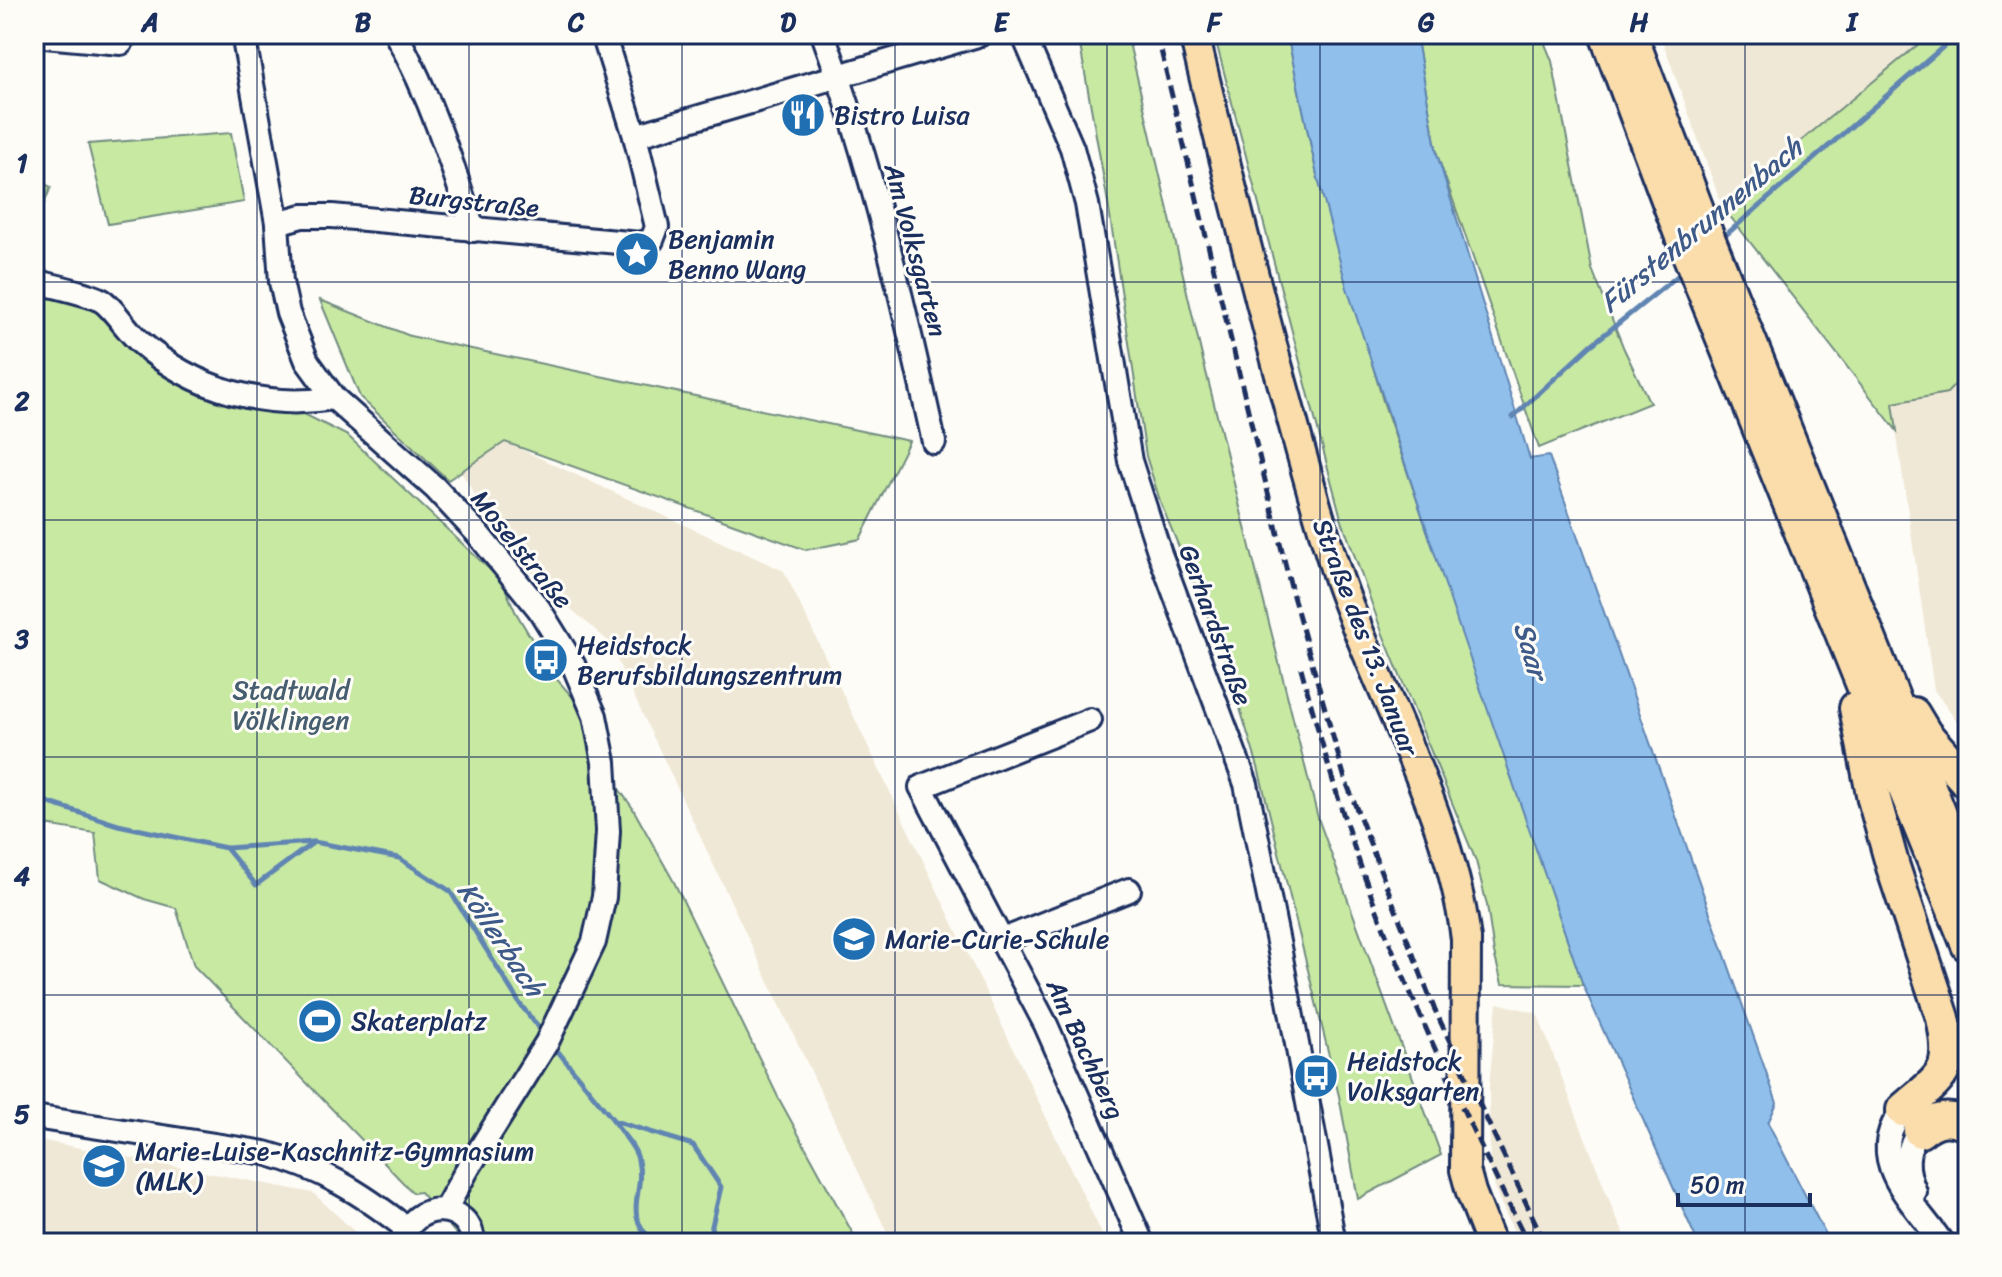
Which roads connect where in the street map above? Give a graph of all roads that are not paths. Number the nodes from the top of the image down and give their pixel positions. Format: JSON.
{"nodes":[{"id":1,"x":243,"y":34,"type":"edge"},
{"id":2,"x":396,"y":34,"type":"edge"},
{"id":3,"x":603,"y":34,"type":"edge"},
{"id":4,"x":823,"y":34,"type":"edge"},
{"id":5,"x":981,"y":34,"type":"edge"},
{"id":6,"x":1023,"y":34,"type":"edge"},
{"id":7,"x":1194,"y":34,"type":"edge"},
{"id":8,"x":1606,"y":34,"type":"edge"},
{"id":9,"x":1630,"y":34,"type":"edge"},
{"id":10,"x":34,"y":35,"type":"edge"},
{"id":11,"x":121,"y":43,"type":"dead end"},
{"id":12,"x":838,"y":74,"type":"junction"},
{"id":13,"x":635,"y":136,"type":"junction"},
{"id":14,"x":277,"y":223,"type":"junction"},
{"id":15,"x":473,"y":230,"type":"junction"},
{"id":16,"x":1693,"y":233,"type":"junction"},
{"id":17,"x":34,"y":281,"type":"edge"},
{"id":18,"x":334,"y":398,"type":"junction"},
{"id":19,"x":934,"y":442,"type":"dead end"},
{"id":20,"x":1851,"y":625,"type":"junction"},
{"id":21,"x":1090,"y":720,"type":"dead end"},
{"id":22,"x":1968,"y":783,"type":"edge"},
{"id":23,"x":1968,"y":884,"type":"edge"},
{"id":24,"x":1129,"y":890,"type":"dead end"},
{"id":25,"x":1003,"y":940,"type":"junction"},
{"id":26,"x":1968,"y":945,"type":"edge"},
{"id":27,"x":38,"y":1113,"type":"edge"},
{"id":28,"x":1912,"y":1120,"type":"junction"},
{"id":29,"x":1968,"y":1125,"type":"edge"},
{"id":30,"x":445,"y":1210,"type":"junction"},
{"id":31,"x":403,"y":1235,"type":"edge"},
{"id":32,"x":473,"y":1243,"type":"edge"},
{"id":33,"x":1142,"y":1243,"type":"edge"},
{"id":34,"x":1334,"y":1243,"type":"edge"},
{"id":35,"x":1491,"y":1243,"type":"edge"},
{"id":36,"x":1942,"y":1243,"type":"edge"}],
"edges":[{"from":1,"to":14,"type":"street","name":"Moselstraße"},
{"from":2,"to":15,"type":"street"},
{"from":3,"to":13,"type":"street"},
{"from":4,"to":12,"type":"street","name":"Am Volksgarten"},
{"from":5,"to":12,"type":"street"},
{"from":6,"to":34,"type":"street","name":"Gerhardstraße"},
{"from":7,"to":35,"type":"main road","name":"Straße des 13. Januar"},
{"from":8,"to":16,"type":"highway"},
{"from":9,"to":16,"type":"highway"},
{"from":10,"to":11,"type":"street"},
{"from":12,"to":13,"type":"street"},
{"from":12,"to":19,"type":"street","name":"Am Volksgarten"},
{"from":13,"to":15,"type":"street","name":"Burgstraße"},
{"from":14,"to":15,"type":"street","name":"Burgstraße"},
{"from":14,"to":18,"type":"street","name":"Moselstraße"},
{"from":16,"to":20,"type":"highway"},
{"from":17,"to":18,"type":"street"},
{"from":18,"to":30,"type":"street","name":"Moselstraße"},
{"from":20,"to":22,"type":"highway"},
{"from":20,"to":23,"type":"highway"},
{"from":20,"to":26,"type":"highway"},
{"from":20,"to":28,"type":"highway"},
{"from":21,"to":25,"type":"street","name":"Am Bachberg"},
{"from":24,"to":25,"type":"street"},
{"from":25,"to":33,"type":"street","name":"Am Bachberg"},
{"from":27,"to":31,"type":"street"},
{"from":28,"to":29,"type":"highway"},
{"from":28,"to":36,"type":"street"},
{"from":30,"to":31,"type":"street"},
{"from":30,"to":32,"type":"street"}]}
